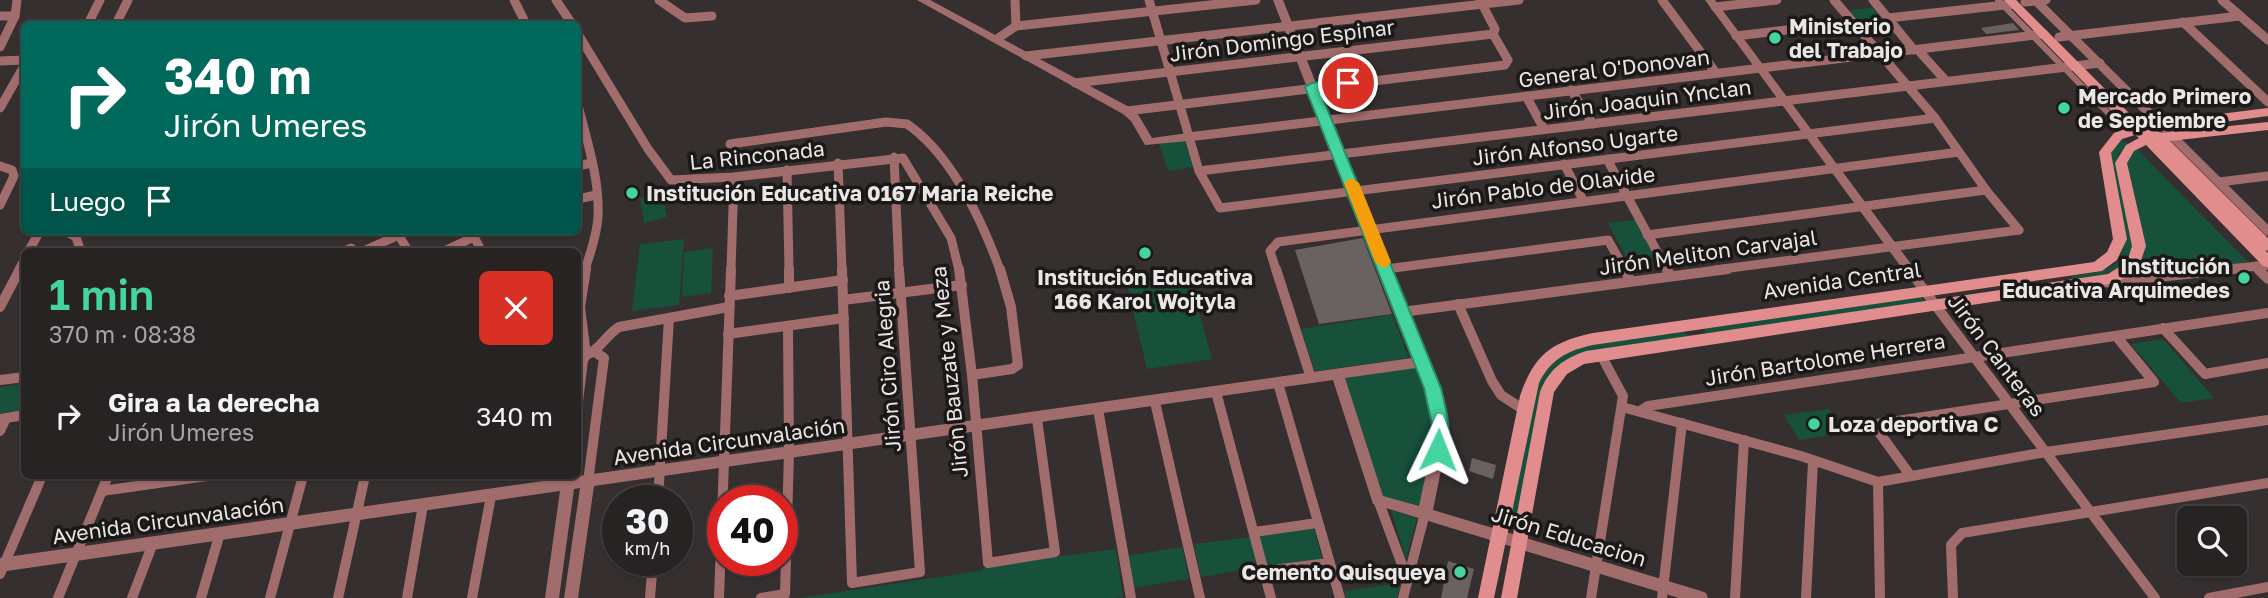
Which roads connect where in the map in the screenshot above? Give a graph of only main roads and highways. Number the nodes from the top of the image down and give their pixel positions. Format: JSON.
{"nodes":[{"id":1,"x":2018,"y":1,"type":"edge"},
{"id":2,"x":2075,"y":65,"type":"junction"},
{"id":3,"x":2268,"y":112,"type":"edge"},
{"id":4,"x":2268,"y":126,"type":"edge"},
{"id":5,"x":2155,"y":132,"type":"junction"},
{"id":6,"x":2268,"y":246,"type":"edge"},
{"id":7,"x":2264,"y":264,"type":"edge"},
{"id":8,"x":1687,"y":325,"type":"junction"},
{"id":9,"x":1695,"y":340,"type":"junction"},
{"id":10,"x":1486,"y":598,"type":"edge"},
{"id":11,"x":1509,"y":598,"type":"edge"}],
"edges":[{"from":1,"to":2,"type":"main road"},
{"from":1,"to":2,"type":"main road"},
{"from":2,"to":5,"type":"main road"},
{"from":3,"to":5,"type":"main road","name":"Avenida Central"},
{"from":4,"to":5,"type":"main road","name":"Avenida Central"},
{"from":5,"to":6,"type":"main road"},
{"from":5,"to":7,"type":"main road"},
{"from":5,"to":8,"type":"main road","name":"Avenida Central"},
{"from":5,"to":9,"type":"main road","name":"Avenida Central"},
{"from":8,"to":9,"type":"main road"},
{"from":8,"to":10,"type":"main road","name":"Avenida Central"},
{"from":9,"to":11,"type":"main road","name":"Avenida Central"}]}
